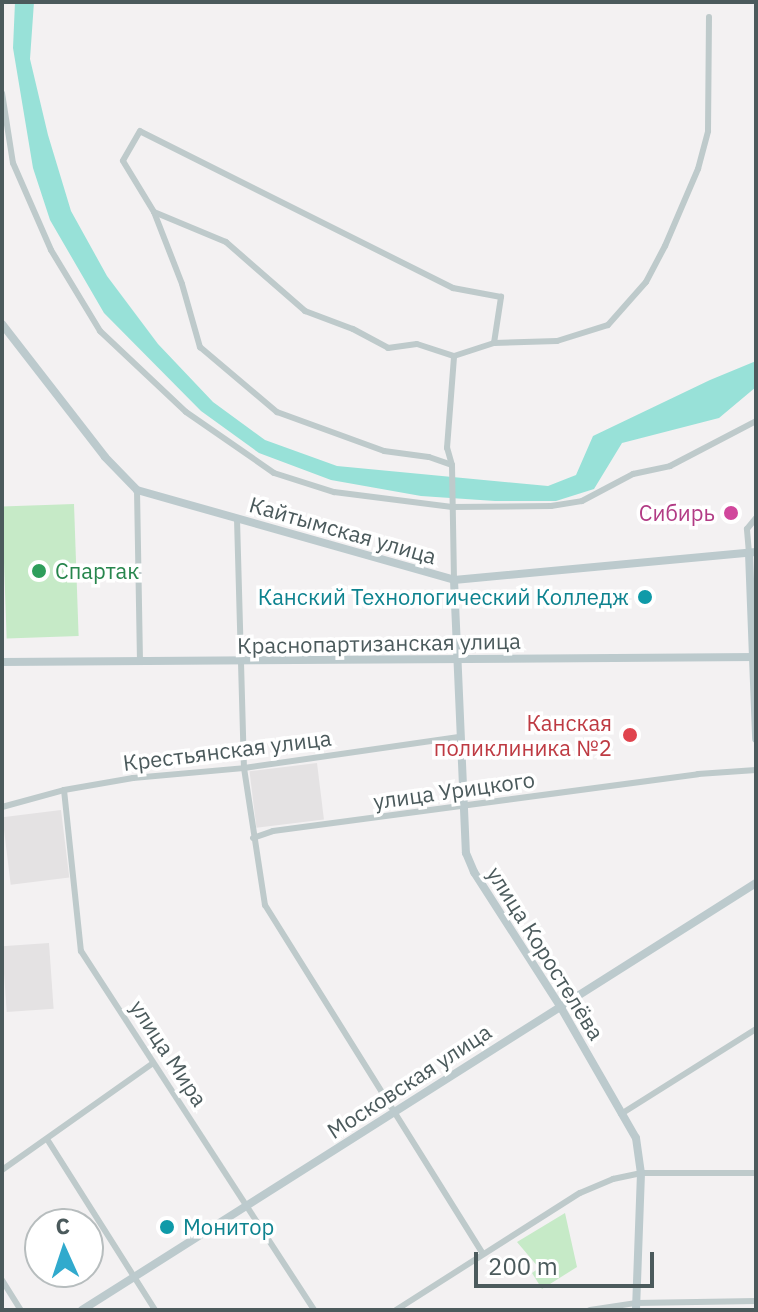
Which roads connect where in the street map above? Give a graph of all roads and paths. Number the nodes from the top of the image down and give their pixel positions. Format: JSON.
{"nodes":[{"id":1,"x":709,"y":17,"type":"dead end"},
{"id":2,"x":2,"y":93,"type":"edge"},
{"id":3,"x":154,"y":212,"type":"junction"},
{"id":4,"x":2,"y":324,"type":"edge"},
{"id":5,"x":494,"y":343,"type":"junction"},
{"id":6,"x":454,"y":356,"type":"junction"},
{"id":7,"x":756,"y":421,"type":"edge"},
{"id":8,"x":452,"y":465,"type":"junction"},
{"id":9,"x":137,"y":490,"type":"junction"},
{"id":10,"x":452,"y":507,"type":"junction"},
{"id":11,"x":756,"y":518,"type":"edge"},
{"id":12,"x":237,"y":519,"type":"junction"},
{"id":13,"x":753,"y":553,"type":"edge"},
{"id":14,"x":454,"y":580,"type":"junction"},
{"id":15,"x":755,"y":657,"type":"edge"},
{"id":16,"x":457,"y":660,"type":"junction"},
{"id":17,"x":2,"y":662,"type":"edge"},
{"id":18,"x":140,"y":663,"type":"junction"},
{"id":19,"x":241,"y":663,"type":"junction"},
{"id":20,"x":459,"y":737,"type":"junction"},
{"id":21,"x":756,"y":739,"type":"edge"},
{"id":22,"x":244,"y":768,"type":"junction"},
{"id":23,"x":756,"y":770,"type":"edge"},
{"id":24,"x":64,"y":790,"type":"junction"},
{"id":25,"x":2,"y":807,"type":"edge"},
{"id":26,"x":463,"y":807,"type":"junction"},
{"id":27,"x":253,"y":838,"type":"junction"},
{"id":28,"x":756,"y":883,"type":"edge"},
{"id":29,"x":560,"y":1006,"type":"junction"},
{"id":30,"x":756,"y":1029,"type":"edge"},
{"id":31,"x":153,"y":1063,"type":"junction"},
{"id":32,"x":392,"y":1113,"type":"junction"},
{"id":33,"x":621,"y":1114,"type":"junction"},
{"id":34,"x":47,"y":1139,"type":"junction"},
{"id":35,"x":2,"y":1170,"type":"edge"},
{"id":36,"x":641,"y":1173,"type":"junction"},
{"id":37,"x":756,"y":1173,"type":"edge"},
{"id":38,"x":246,"y":1207,"type":"junction"},
{"id":39,"x":483,"y":1254,"type":"junction"},
{"id":40,"x":135,"y":1277,"type":"junction"},
{"id":41,"x":2,"y":1280,"type":"edge"},
{"id":42,"x":756,"y":1301,"type":"edge"},
{"id":43,"x":636,"y":1306,"type":"edge"},
{"id":44,"x":21,"y":1310,"type":"edge"},
{"id":45,"x":82,"y":1310,"type":"edge"},
{"id":46,"x":155,"y":1310,"type":"edge"},
{"id":47,"x":314,"y":1310,"type":"edge"},
{"id":48,"x":396,"y":1310,"type":"edge"},
{"id":49,"x":590,"y":1310,"type":"edge"}],
"edges":[{"from":1,"to":5,"type":"street"},
{"from":2,"to":10,"type":"street"},
{"from":3,"to":5,"type":"street"},
{"from":3,"to":6,"type":"street"},
{"from":3,"to":8,"type":"street"},
{"from":4,"to":9,"type":"street","name":"Кайтымская улица"},
{"from":5,"to":6,"type":"street"},
{"from":6,"to":8,"type":"street","name":"улица Коростелёва"},
{"from":7,"to":10,"type":"street"},
{"from":8,"to":10,"type":"street","name":"улица Коростелёва"},
{"from":9,"to":12,"type":"street","name":"Кайтымская улица"},
{"from":9,"to":18,"type":"street"},
{"from":10,"to":14,"type":"street","name":"улица Коростелёва"},
{"from":11,"to":13,"type":"street"},
{"from":12,"to":14,"type":"street","name":"Кайтымская улица"},
{"from":12,"to":19,"type":"street"},
{"from":13,"to":14,"type":"street","name":"Кайтымская улица"},
{"from":13,"to":15,"type":"street"},
{"from":14,"to":16,"type":"street","name":"улица Коростелёва"},
{"from":15,"to":16,"type":"street","name":"Краснопартизанская улица"},
{"from":15,"to":21,"type":"street"},
{"from":16,"to":19,"type":"street","name":"Краснопартизанская улица"},
{"from":16,"to":20,"type":"street","name":"улица Коростелёва"},
{"from":17,"to":18,"type":"street","name":"Краснопартизанская улица"},
{"from":18,"to":19,"type":"street","name":"Краснопартизанская улица"},
{"from":19,"to":22,"type":"street"},
{"from":20,"to":22,"type":"street","name":"Крестьянская улица"},
{"from":20,"to":26,"type":"street","name":"улица Коростелёва"},
{"from":22,"to":24,"type":"street","name":"Крестьянская улица"},
{"from":22,"to":27,"type":"street"},
{"from":23,"to":26,"type":"street","name":"улица Урицкого"},
{"from":24,"to":25,"type":"street","name":"Крестьянская улица"},
{"from":24,"to":31,"type":"street","name":"улица Мира"},
{"from":26,"to":27,"type":"street","name":"улица Урицкого"},
{"from":26,"to":29,"type":"street","name":"улица Коростелёва"},
{"from":27,"to":32,"type":"street"},
{"from":28,"to":29,"type":"street","name":"Московская улица"},
{"from":29,"to":32,"type":"street","name":"Московская улица"},
{"from":29,"to":33,"type":"street","name":"улица Коростелёва"},
{"from":30,"to":33,"type":"street"},
{"from":31,"to":34,"type":"street"},
{"from":31,"to":38,"type":"street","name":"улица Мира"},
{"from":32,"to":38,"type":"street","name":"Московская улица"},
{"from":32,"to":39,"type":"street"},
{"from":33,"to":36,"type":"street","name":"улица Коростелёва"},
{"from":34,"to":35,"type":"street"},
{"from":34,"to":40,"type":"street"},
{"from":36,"to":37,"type":"street"},
{"from":36,"to":39,"type":"street"},
{"from":36,"to":43,"type":"street","name":"улица Коростелёва"},
{"from":38,"to":40,"type":"street","name":"Московская улица"},
{"from":38,"to":47,"type":"street","name":"улица Мира"},
{"from":39,"to":48,"type":"street"},
{"from":40,"to":45,"type":"street","name":"Московская улица"},
{"from":40,"to":46,"type":"street"},
{"from":41,"to":44,"type":"street"},
{"from":42,"to":43,"type":"street"},
{"from":43,"to":49,"type":"street"}]}
